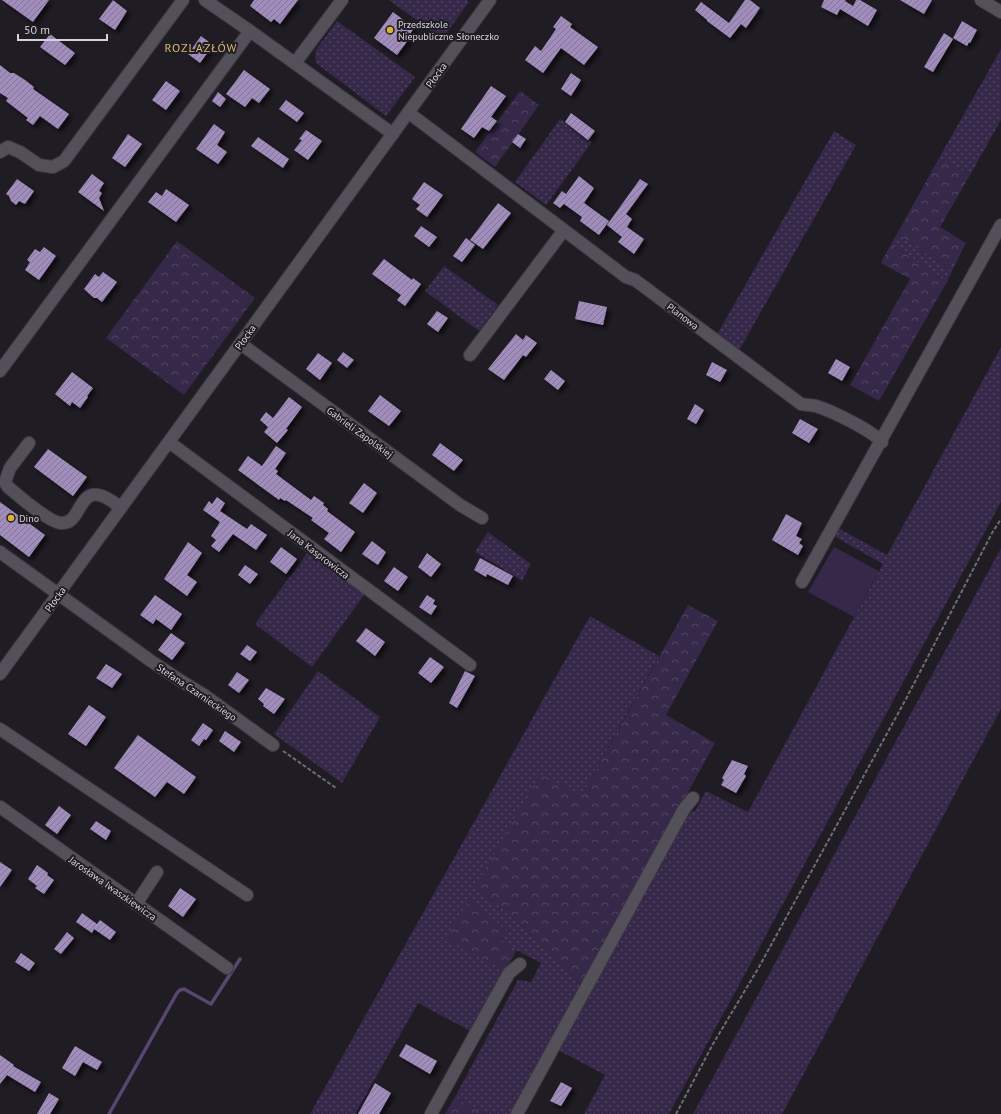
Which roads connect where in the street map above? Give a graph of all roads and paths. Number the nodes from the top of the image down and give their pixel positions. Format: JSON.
{"nodes":[{"id":1,"x":183,"y":0,"type":"edge"},
{"id":2,"x":205,"y":0,"type":"edge"},
{"id":3,"x":342,"y":0,"type":"edge"},
{"id":4,"x":490,"y":0,"type":"edge"},
{"id":5,"x":981,"y":0,"type":"edge"},
{"id":6,"x":1001,"y":12,"type":"edge"},
{"id":7,"x":250,"y":31,"type":"junction"},
{"id":8,"x":295,"y":63,"type":"junction"},
{"id":9,"x":409,"y":113,"type":"junction"},
{"id":10,"x":393,"y":134,"type":"junction"},
{"id":11,"x":0,"y":152,"type":"edge"},
{"id":12,"x":1001,"y":225,"type":"edge"},
{"id":13,"x":564,"y":230,"type":"junction"},
{"id":14,"x":241,"y":344,"type":"junction"},
{"id":15,"x":470,"y":355,"type":"dead end"},
{"id":16,"x":0,"y":371,"type":"edge"},
{"id":17,"x":169,"y":442,"type":"junction"},
{"id":18,"x":882,"y":442,"type":"junction"},
{"id":19,"x":29,"y":443,"type":"dead end"},
{"id":20,"x":121,"y":508,"type":"junction"},
{"id":21,"x":482,"y":518,"type":"dead end"},
{"id":22,"x":1001,"y":519,"type":"edge"},
{"id":23,"x":0,"y":552,"type":"edge"},
{"id":24,"x":802,"y":582,"type":"dead end"},
{"id":25,"x":58,"y":594,"type":"junction"},
{"id":26,"x":470,"y":665,"type":"dead end"},
{"id":27,"x":0,"y":674,"type":"edge"},
{"id":28,"x":0,"y":729,"type":"edge"},
{"id":29,"x":273,"y":745,"type":"joint"},
{"id":30,"x":336,"y":788,"type":"dead end"},
{"id":31,"x":693,"y":798,"type":"dead end"},
{"id":32,"x":0,"y":807,"type":"edge"},
{"id":33,"x":157,"y":872,"type":"dead end"},
{"id":34,"x":247,"y":895,"type":"dead end"},
{"id":35,"x":136,"y":904,"type":"junction"},
{"id":36,"x":520,"y":964,"type":"dead end"},
{"id":37,"x":227,"y":968,"type":"dead end"},
{"id":38,"x":430,"y":1114,"type":"edge"},
{"id":39,"x":517,"y":1114,"type":"edge"},
{"id":40,"x":676,"y":1114,"type":"edge"}],
"edges":[{"from":1,"to":11,"type":"street"},
{"from":2,"to":7,"type":"street"},
{"from":3,"to":8,"type":"street"},
{"from":4,"to":9,"type":"street","name":"Płocka"},
{"from":5,"to":6,"type":"street"},
{"from":7,"to":8,"type":"street"},
{"from":7,"to":16,"type":"street"},
{"from":8,"to":10,"type":"street"},
{"from":9,"to":10,"type":"street","name":"Płocka"},
{"from":9,"to":13,"type":"street","name":"Planowa"},
{"from":10,"to":14,"type":"street","name":"Płocka"},
{"from":12,"to":18,"type":"street"},
{"from":13,"to":15,"type":"street"},
{"from":13,"to":18,"type":"street","name":"Planowa"},
{"from":14,"to":17,"type":"street","name":"Płocka"},
{"from":14,"to":21,"type":"street","name":"Gabrieli Zapolskiej"},
{"from":17,"to":20,"type":"street","name":"Płocka"},
{"from":17,"to":26,"type":"street","name":"Jana Kasprowicza"},
{"from":18,"to":24,"type":"street"},
{"from":19,"to":20,"type":"street"},
{"from":20,"to":25,"type":"street","name":"Płocka"},
{"from":22,"to":40,"type":"path"},
{"from":23,"to":25,"type":"street","name":"Stefana Czarnieckiego"},
{"from":25,"to":27,"type":"street","name":"Płocka"},
{"from":25,"to":29,"type":"street","name":"Stefana Czarnieckiego"},
{"from":28,"to":34,"type":"street"},
{"from":29,"to":30,"type":"path"},
{"from":31,"to":39,"type":"street"},
{"from":32,"to":35,"type":"street","name":"Jarosława Iwaszkiewicza"},
{"from":33,"to":35,"type":"street"},
{"from":35,"to":37,"type":"street","name":"Jarosława Iwaszkiewicza"},
{"from":36,"to":38,"type":"street"}]}
